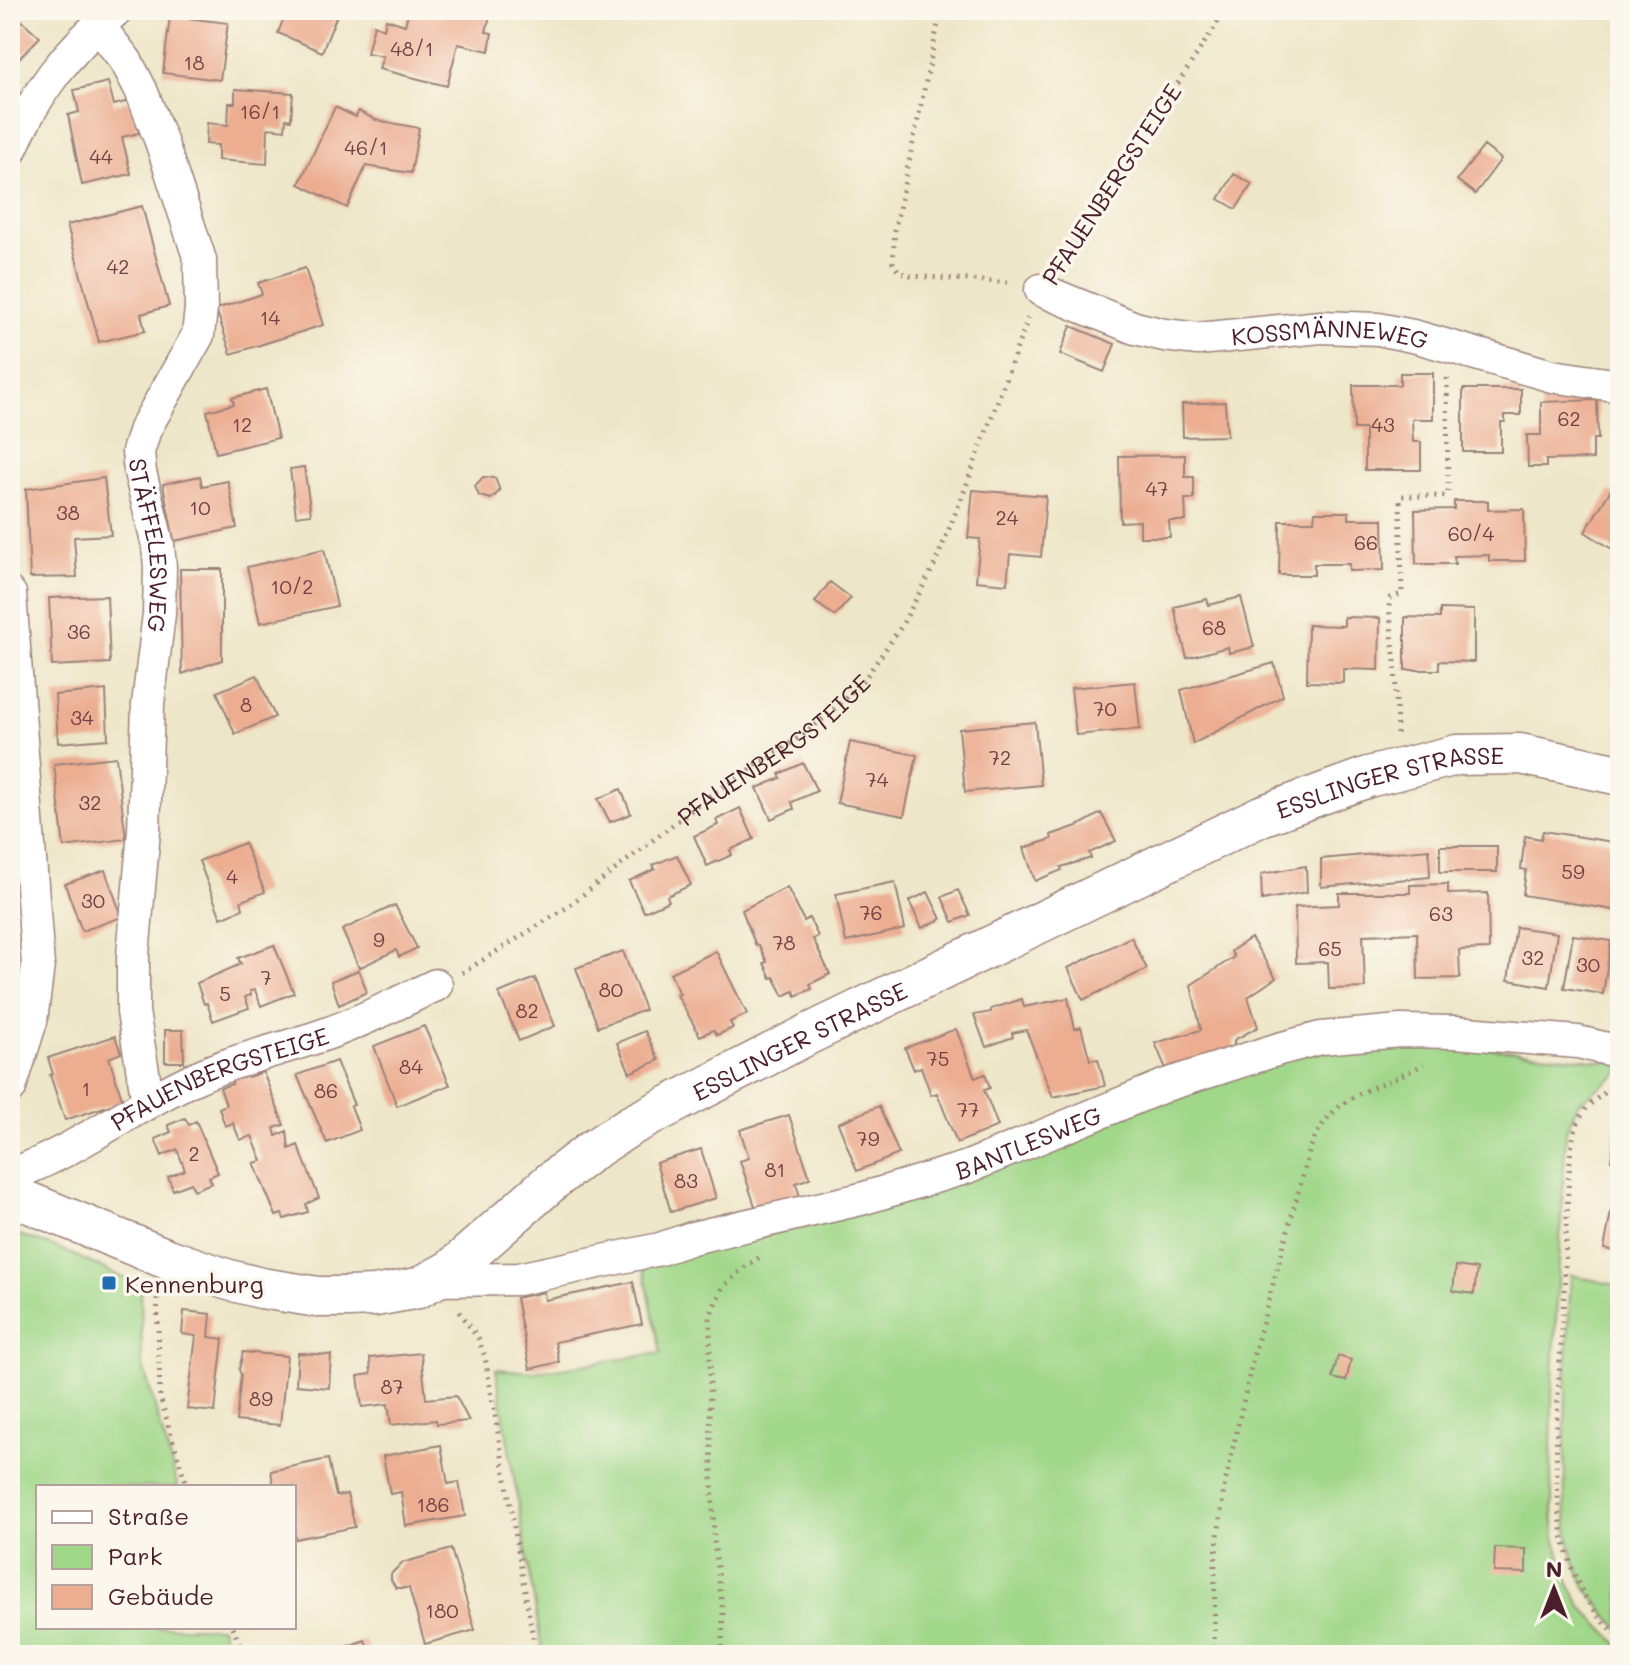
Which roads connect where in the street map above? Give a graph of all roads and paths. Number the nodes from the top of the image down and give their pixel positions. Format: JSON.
{"nodes":[{"id":1,"x":941,"y":10,"type":"edge"},
{"id":2,"x":1226,"y":10,"type":"edge"},
{"id":3,"x":107,"y":18,"type":"edge"},
{"id":4,"x":10,"y":151,"type":"edge"},
{"id":5,"x":1041,"y":290,"type":"junction"},
{"id":6,"x":1447,"y":346,"type":"junction"},
{"id":7,"x":1620,"y":386,"type":"edge"},
{"id":8,"x":10,"y":594,"type":"edge"},
{"id":9,"x":1402,"y":767,"type":"junction"},
{"id":10,"x":1620,"y":775,"type":"edge"},
{"id":11,"x":436,"y":985,"type":"joint"},
{"id":12,"x":1455,"y":1032,"type":"junction"},
{"id":13,"x":1620,"y":1052,"type":"edge"},
{"id":14,"x":1620,"y":1082,"type":"edge"},
{"id":15,"x":10,"y":1088,"type":"edge"},
{"id":16,"x":148,"y":1102,"type":"junction"},
{"id":17,"x":10,"y":1175,"type":"edge"},
{"id":18,"x":10,"y":1195,"type":"edge"},
{"id":19,"x":766,"y":1253,"type":"dead end"},
{"id":20,"x":165,"y":1258,"type":"junction"},
{"id":21,"x":435,"y":1280,"type":"junction"},
{"id":22,"x":186,"y":1485,"type":"edge"},
{"id":23,"x":234,"y":1629,"type":"edge"},
{"id":24,"x":1620,"y":1637,"type":"edge"},
{"id":25,"x":243,"y":1655,"type":"edge"},
{"id":26,"x":536,"y":1655,"type":"edge"},
{"id":27,"x":722,"y":1655,"type":"edge"},
{"id":28,"x":1214,"y":1655,"type":"edge"}],
"edges":[{"from":1,"to":5,"type":"path"},
{"from":2,"to":5,"type":"path","name":"PFAUENBERGSTEIGE"},
{"from":3,"to":4,"type":"street"},
{"from":3,"to":16,"type":"street","name":"STÄFFELESWEG"},
{"from":5,"to":6,"type":"street","name":"KOSSMÄNNEWEG"},
{"from":5,"to":11,"type":"path","name":"PFAUENBERGSTEIGE"},
{"from":6,"to":7,"type":"street","name":"KOSSMÄNNEWEG"},
{"from":6,"to":9,"type":"path"},
{"from":8,"to":15,"type":"street"},
{"from":9,"to":10,"type":"street","name":"ESSLINGER STRASSE"},
{"from":9,"to":21,"type":"street","name":"ESSLINGER STRASSE"},
{"from":11,"to":16,"type":"street","name":"PFAUENBERGSTEIGE"},
{"from":12,"to":13,"type":"street","name":"BANTLESWEG"},
{"from":12,"to":21,"type":"street","name":"BANTLESWEG"},
{"from":12,"to":28,"type":"path"},
{"from":14,"to":24,"type":"path"},
{"from":16,"to":17,"type":"street","name":"PFAUENBERGSTEIGE"},
{"from":18,"to":20,"type":"street","name":"ESSLINGER STRASSE"},
{"from":19,"to":27,"type":"path"},
{"from":20,"to":21,"type":"street","name":"ESSLINGER STRASSE"},
{"from":20,"to":22,"type":"path"},
{"from":21,"to":26,"type":"path"},
{"from":23,"to":25,"type":"path"}]}
